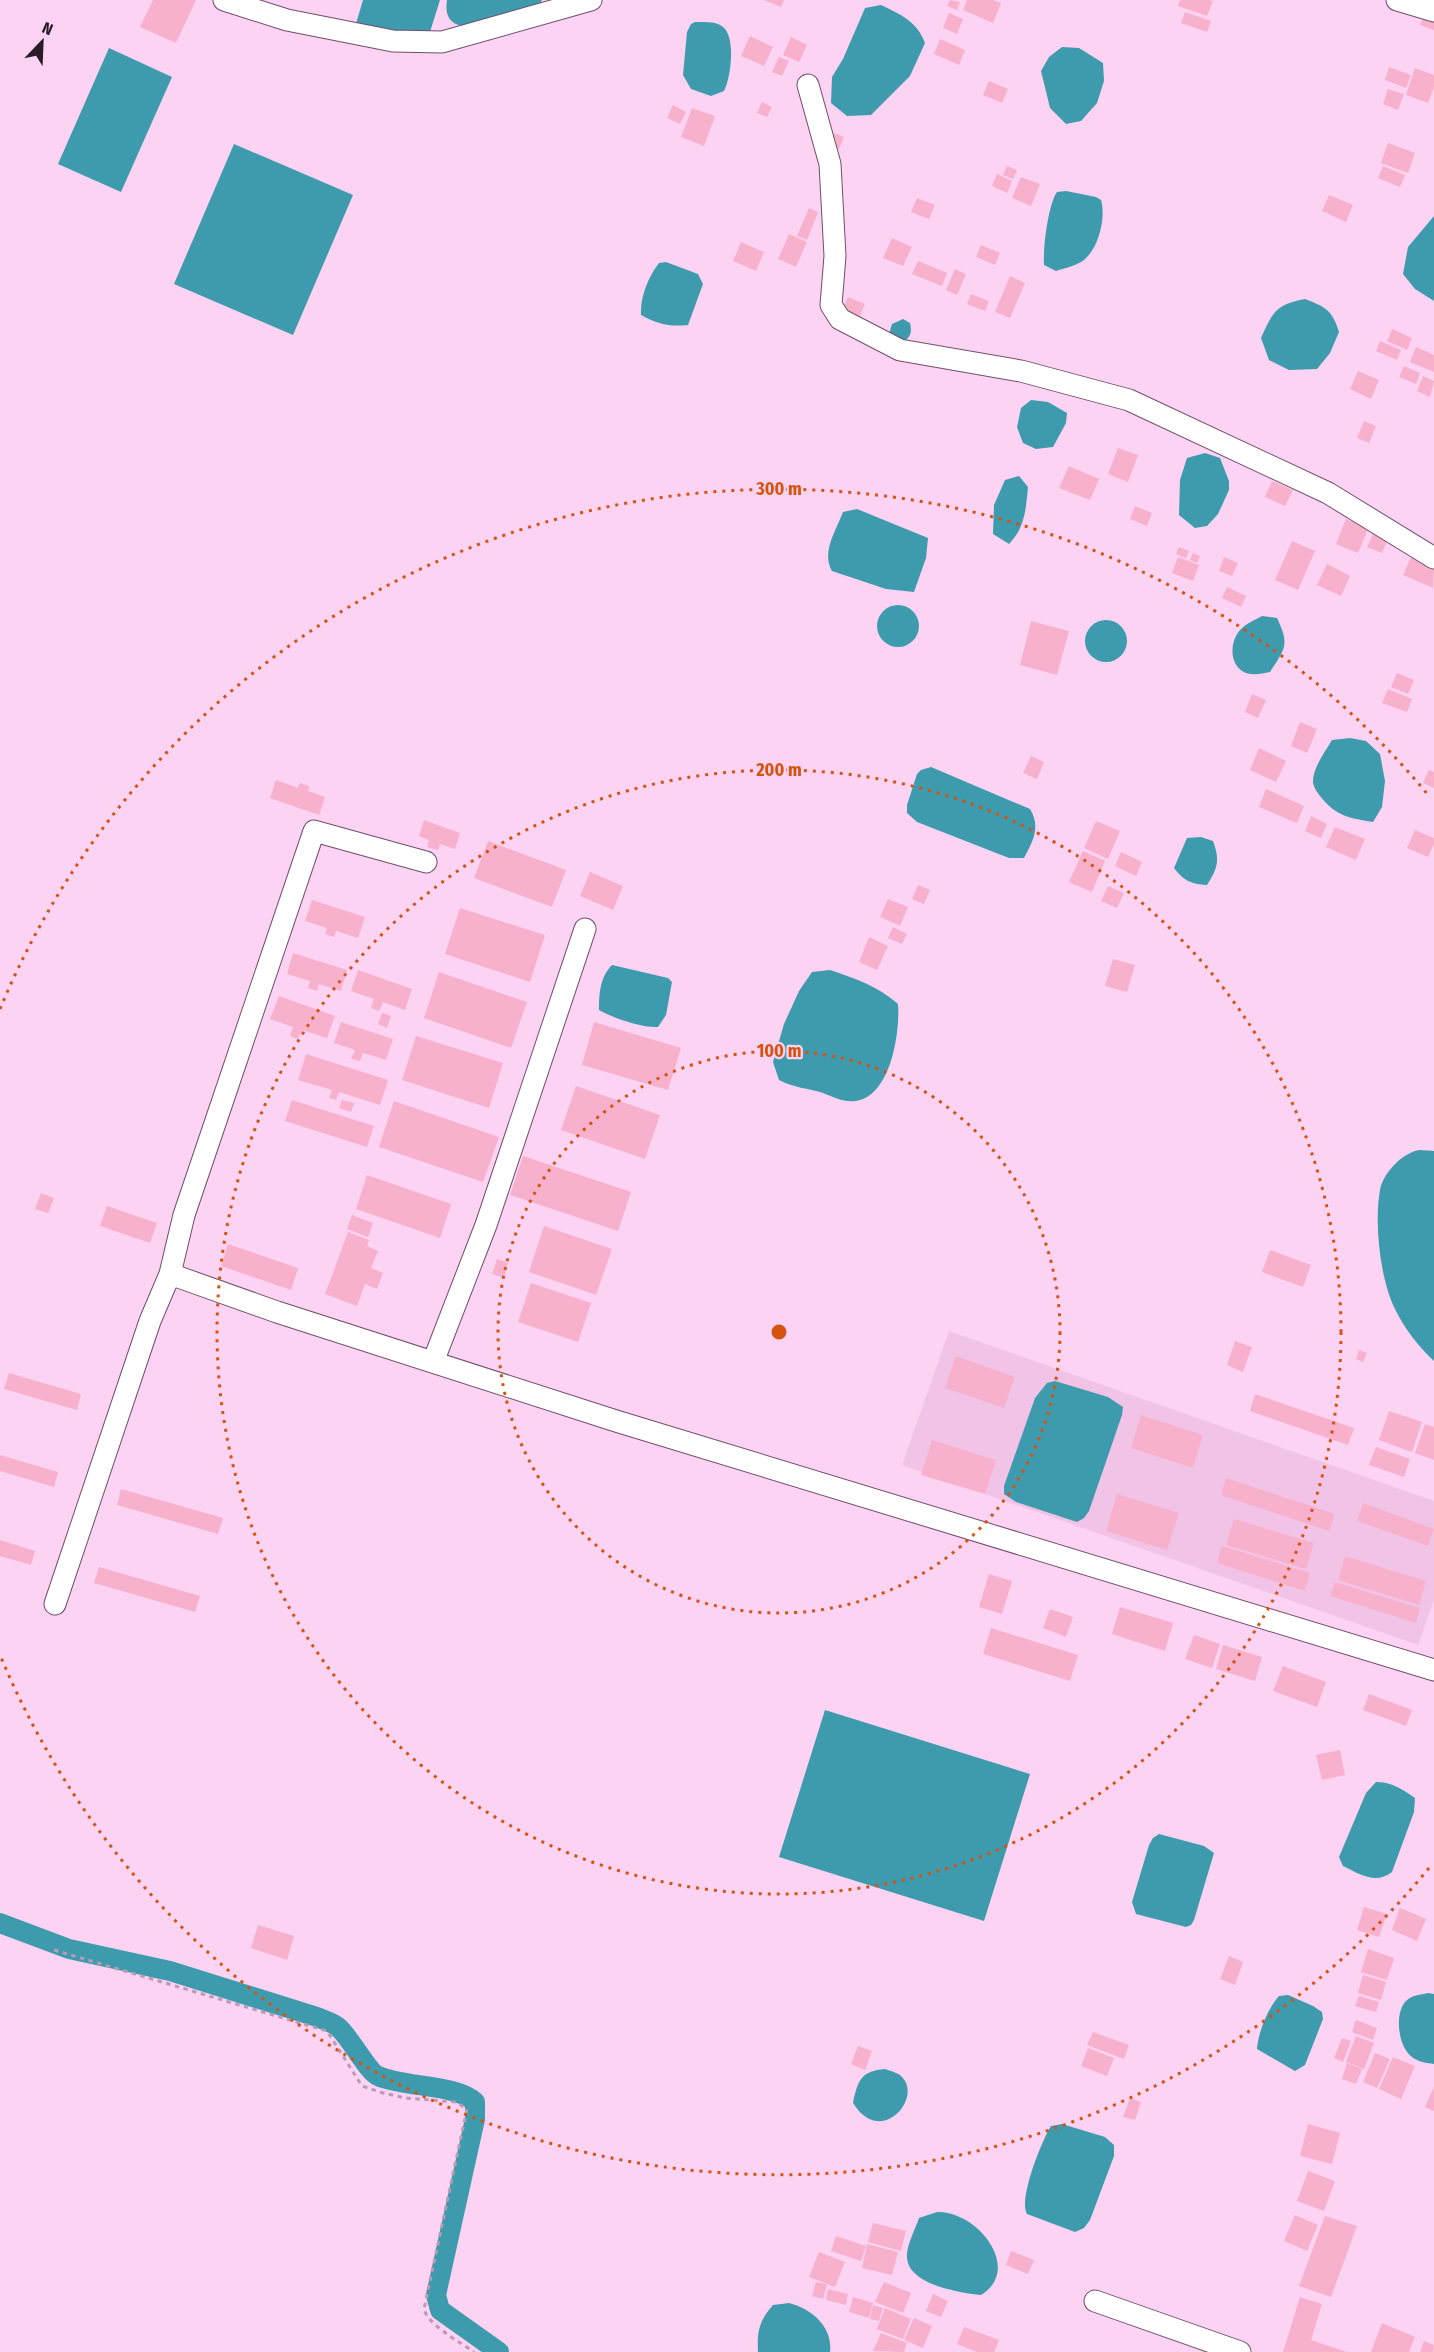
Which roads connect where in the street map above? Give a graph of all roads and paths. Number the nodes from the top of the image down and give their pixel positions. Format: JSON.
{"nodes":[{"id":1,"x":224,"y":0,"type":"edge"},
{"id":2,"x":591,"y":0,"type":"edge"},
{"id":3,"x":1397,"y":0,"type":"edge"},
{"id":4,"x":1434,"y":11,"type":"edge"},
{"id":5,"x":808,"y":85,"type":"dead end"},
{"id":6,"x":1434,"y":558,"type":"edge"},
{"id":7,"x":426,"y":862,"type":"dead end"},
{"id":8,"x":585,"y":929,"type":"dead end"},
{"id":9,"x":170,"y":1274,"type":"junction"},
{"id":10,"x":433,"y":1362,"type":"junction"},
{"id":11,"x":56,"y":1604,"type":"dead end"},
{"id":12,"x":1434,"y":1670,"type":"edge"},
{"id":13,"x":54,"y":1950,"type":"dead end"},
{"id":14,"x":1095,"y":2301,"type":"dead end"},
{"id":15,"x":474,"y":2352,"type":"edge"},
{"id":16,"x":1240,"y":2352,"type":"edge"}],
"edges":[{"from":1,"to":2,"type":"street"},
{"from":3,"to":4,"type":"street"},
{"from":5,"to":6,"type":"street"},
{"from":7,"to":9,"type":"street"},
{"from":8,"to":10,"type":"street"},
{"from":9,"to":10,"type":"street"},
{"from":9,"to":11,"type":"street"},
{"from":10,"to":12,"type":"street"},
{"from":13,"to":15,"type":"path"},
{"from":14,"to":16,"type":"street"}]}
